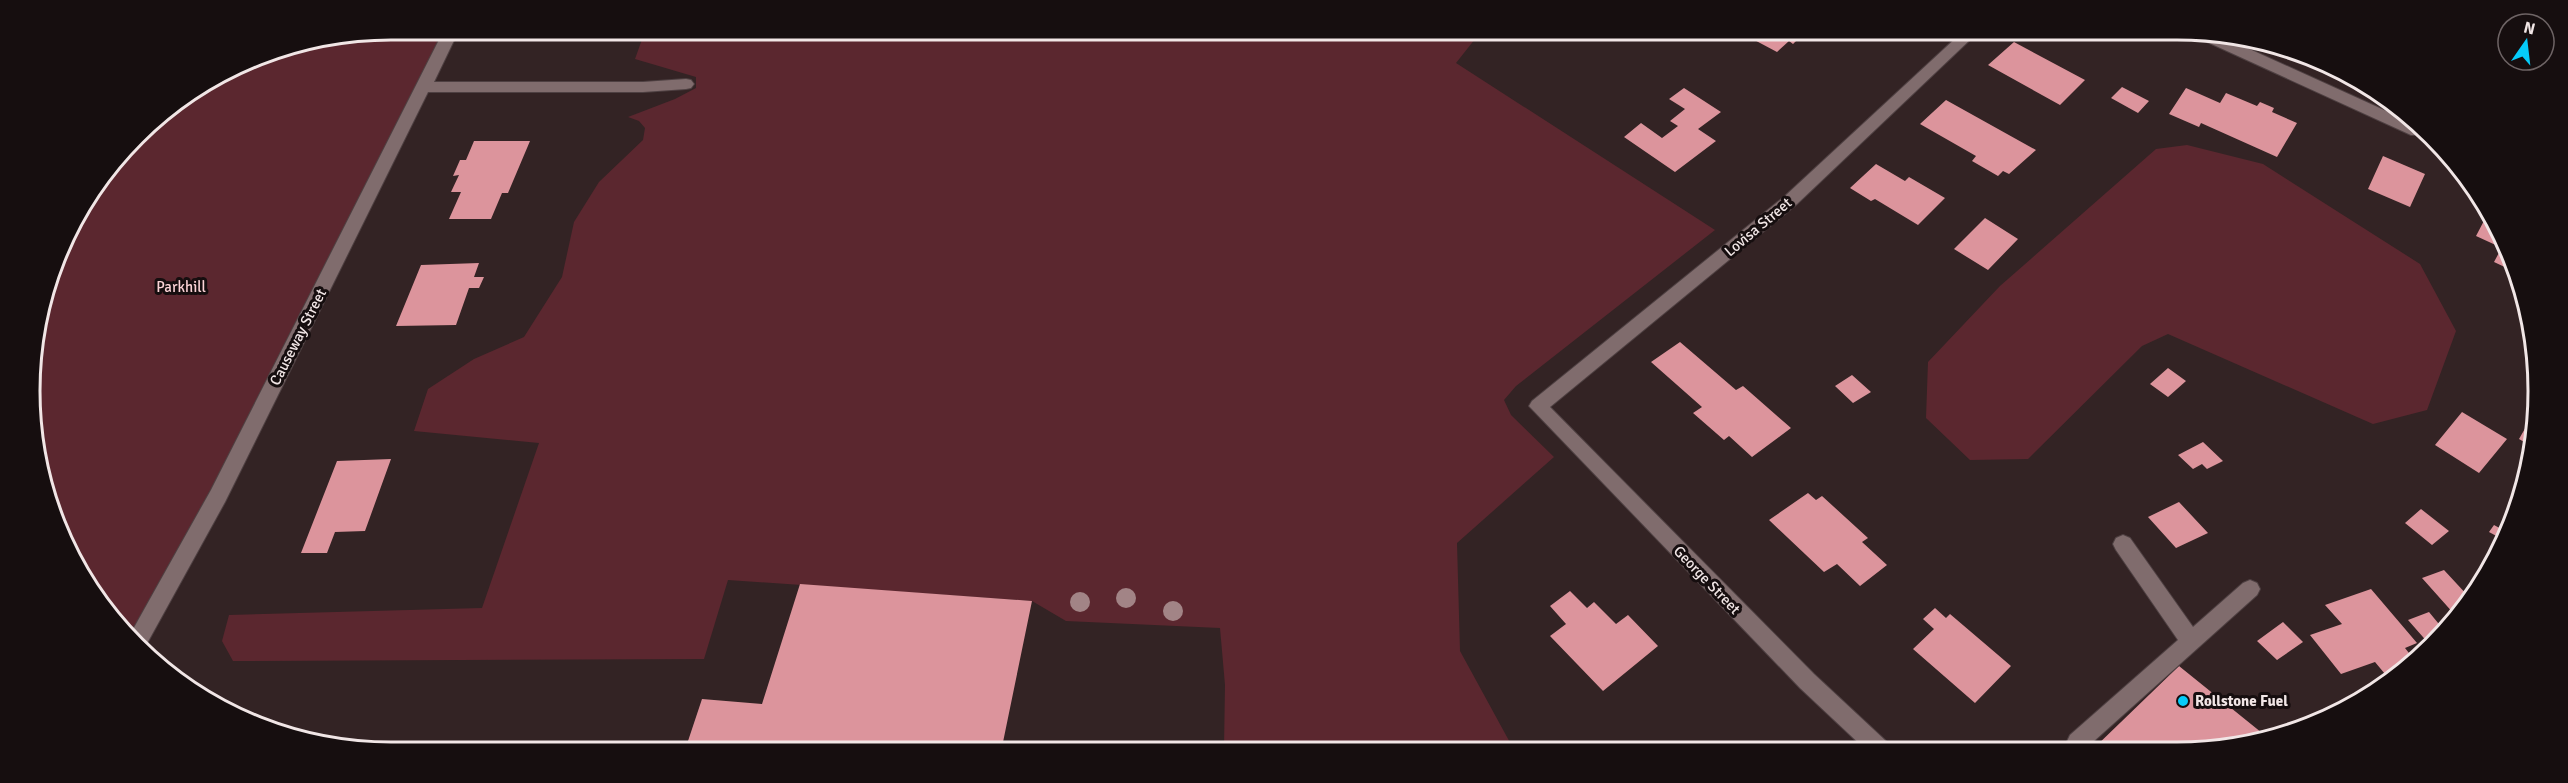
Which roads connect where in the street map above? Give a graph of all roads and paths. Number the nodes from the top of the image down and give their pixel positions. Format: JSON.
{"nodes":[{"id":1,"x":447,"y":40,"type":"edge"},
{"id":2,"x":1962,"y":40,"type":"edge"},
{"id":3,"x":2227,"y":45,"type":"edge"},
{"id":4,"x":686,"y":84,"type":"dead end"},
{"id":5,"x":423,"y":87,"type":"junction"},
{"id":6,"x":2403,"y":124,"type":"edge"},
{"id":7,"x":1538,"y":406,"type":"joint"},
{"id":8,"x":2123,"y":544,"type":"dead end"},
{"id":9,"x":2250,"y":589,"type":"dead end"},
{"id":10,"x":140,"y":637,"type":"edge"},
{"id":11,"x":2191,"y":641,"type":"junction"},
{"id":12,"x":1872,"y":742,"type":"edge"},
{"id":13,"x":2077,"y":742,"type":"edge"}],
"edges":[{"from":1,"to":5,"type":"street","name":"Causeway Street"},
{"from":2,"to":7,"type":"street","name":"Lovisa Street"},
{"from":3,"to":6,"type":"street"},
{"from":4,"to":5,"type":"street"},
{"from":5,"to":10,"type":"street","name":"Causeway Street"},
{"from":7,"to":12,"type":"street","name":"George Street"},
{"from":8,"to":11,"type":"street"},
{"from":9,"to":11,"type":"street"},
{"from":11,"to":13,"type":"street"}]}
